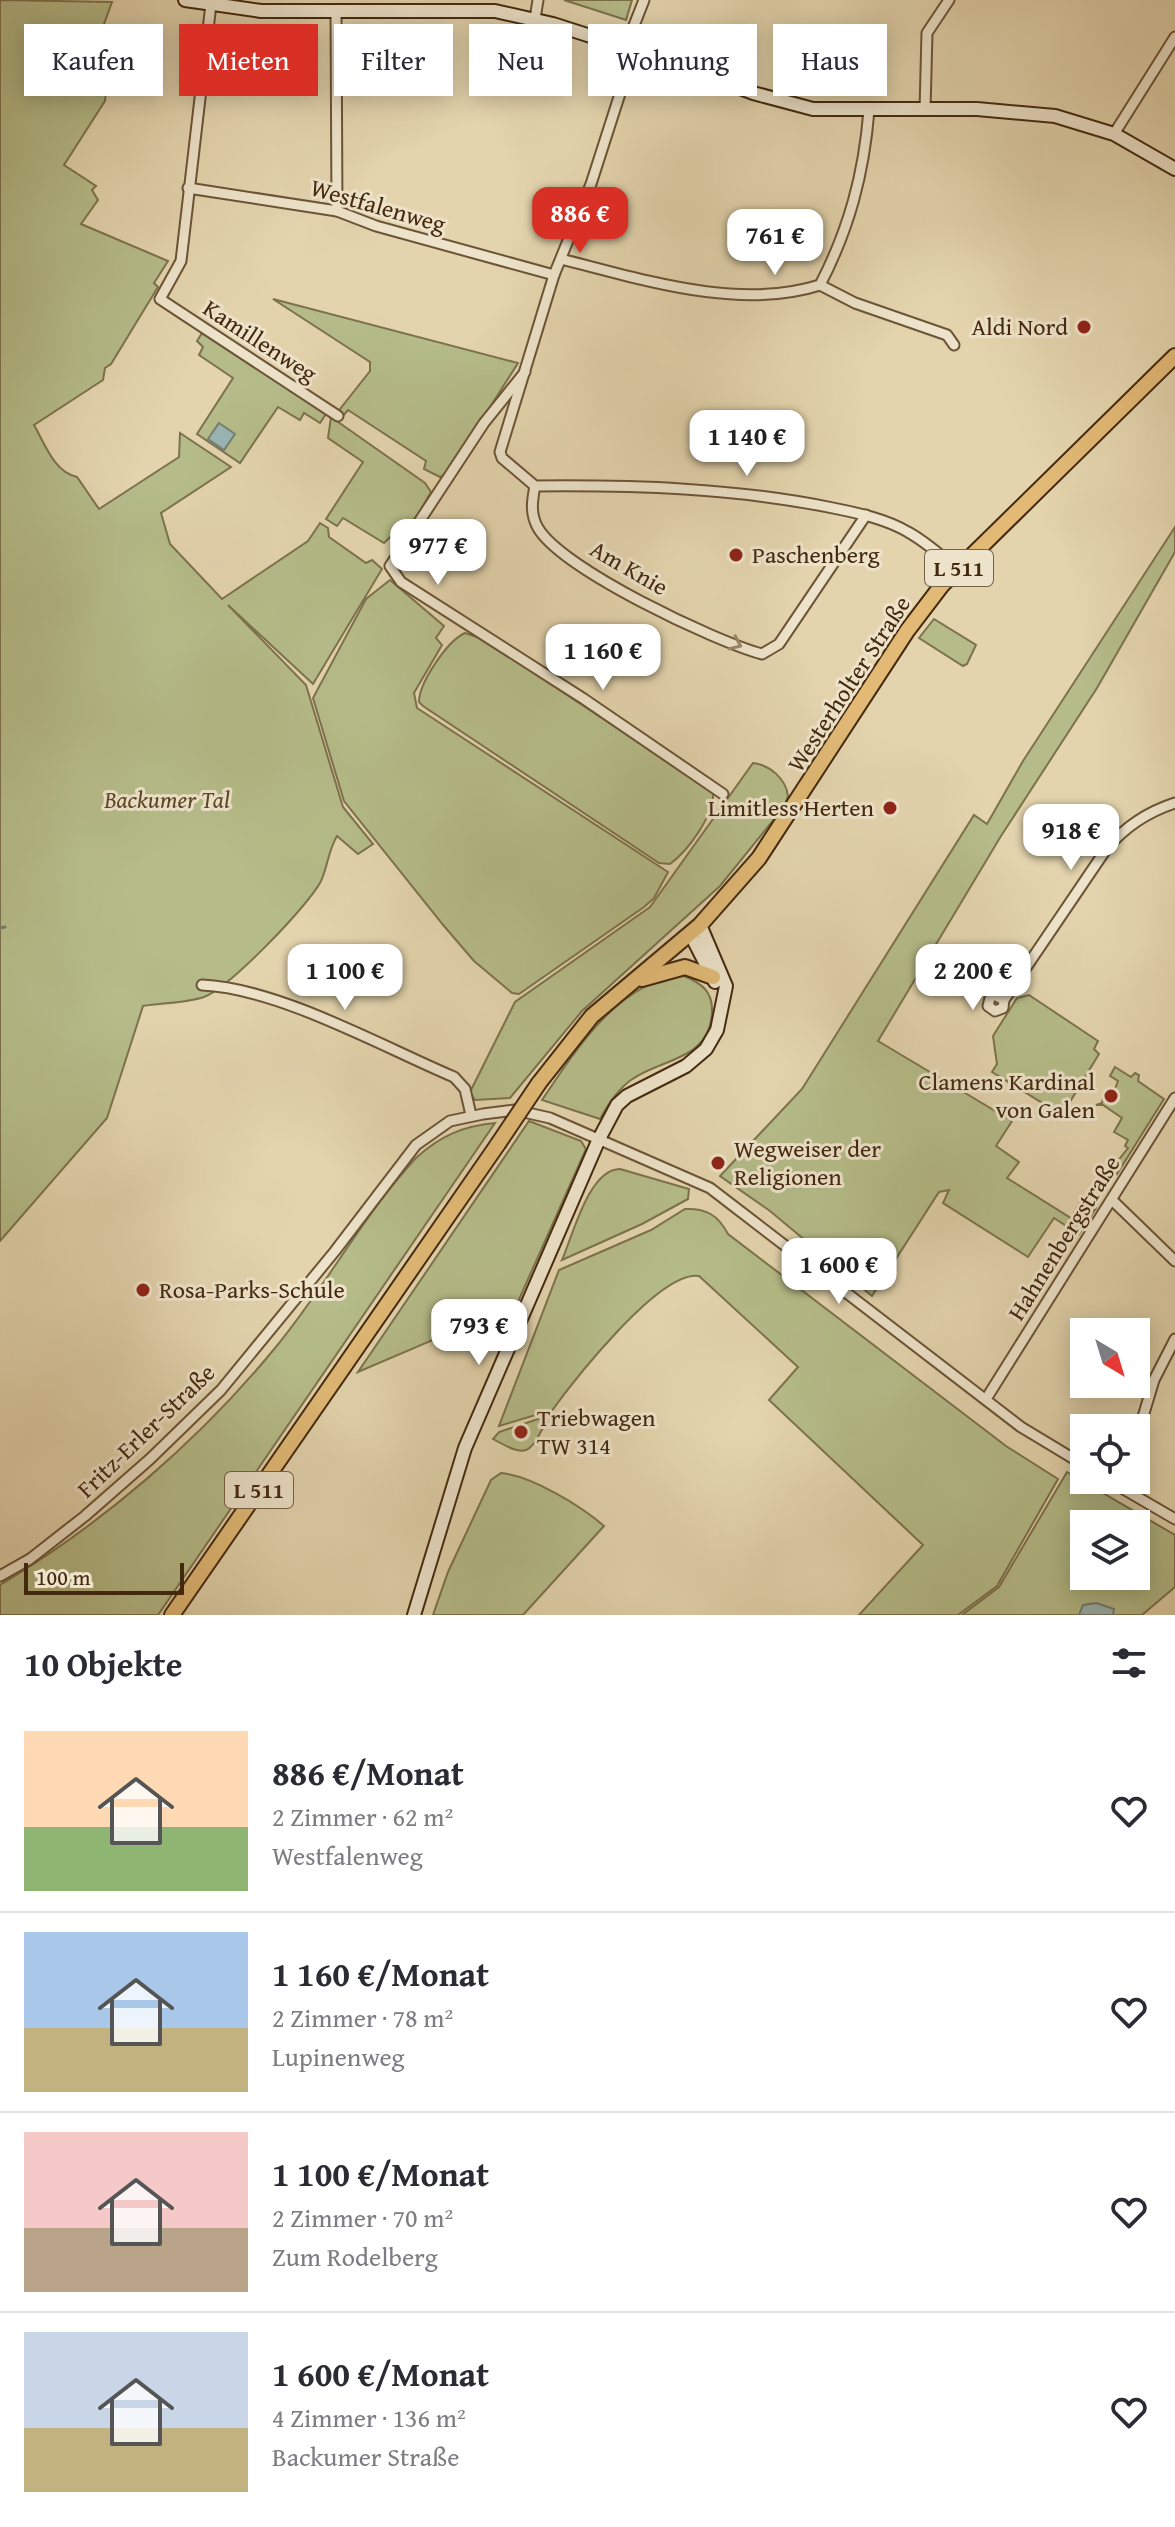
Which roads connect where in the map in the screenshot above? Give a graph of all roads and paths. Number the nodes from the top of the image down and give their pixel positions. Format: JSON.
{"nodes":[{"id":1,"x":185,"y":0,"type":"edge"},
{"id":2,"x":538,"y":0,"type":"edge"},
{"id":3,"x":644,"y":0,"type":"edge"},
{"id":4,"x":949,"y":0,"type":"edge"},
{"id":5,"x":211,"y":4,"type":"junction"},
{"id":6,"x":261,"y":6,"type":"edge"},
{"id":7,"x":336,"y":11,"type":"junction"},
{"id":8,"x":535,"y":19,"type":"junction"},
{"id":9,"x":635,"y":24,"type":"edge"},
{"id":10,"x":588,"y":36,"type":"edge"},
{"id":11,"x":1175,"y":37,"type":"edge"},
{"id":12,"x":757,"y":93,"type":"edge"},
{"id":13,"x":619,"y":96,"type":"edge"},
{"id":14,"x":869,"y":110,"type":"junction"},
{"id":15,"x":925,"y":110,"type":"junction"},
{"id":16,"x":1114,"y":134,"type":"junction"},
{"id":17,"x":1175,"y":169,"type":"edge"},
{"id":18,"x":188,"y":188,"type":"junction"},
{"id":19,"x":337,"y":211,"type":"junction"},
{"id":20,"x":561,"y":259,"type":"junction"},
{"id":21,"x":554,"y":275,"type":"junction"},
{"id":22,"x":820,"y":285,"type":"junction"},
{"id":23,"x":954,"y":345,"type":"dead end"},
{"id":24,"x":1175,"y":356,"type":"edge"},
{"id":25,"x":527,"y":370,"type":"junction"},
{"id":26,"x":338,"y":416,"type":"dead end"},
{"id":27,"x":535,"y":486,"type":"junction"},
{"id":28,"x":866,"y":515,"type":"junction"},
{"id":29,"x":957,"y":569,"type":"junction"},
{"id":30,"x":723,"y":794,"type":"dead end"},
{"id":31,"x":1175,"y":803,"type":"edge"},
{"id":32,"x":695,"y":929,"type":"junction"},
{"id":33,"x":713,"y":977,"type":"junction"},
{"id":34,"x":202,"y":985,"type":"dead end"},
{"id":35,"x":623,"y":988,"type":"junction"},
{"id":36,"x":724,"y":999,"type":"junction"},
{"id":37,"x":1004,"y":1000,"type":"dead end"},
{"id":38,"x":1175,"y":1098,"type":"edge"},
{"id":39,"x":471,"y":1115,"type":"junction"},
{"id":40,"x":599,"y":1139,"type":"junction"},
{"id":41,"x":1112,"y":1200,"type":"junction"},
{"id":42,"x":1175,"y":1261,"type":"edge"},
{"id":43,"x":1175,"y":1339,"type":"edge"},
{"id":44,"x":986,"y":1399,"type":"junction"},
{"id":45,"x":1144,"y":1414,"type":"edge"},
{"id":46,"x":1070,"y":1457,"type":"edge"},
{"id":47,"x":1137,"y":1494,"type":"edge"},
{"id":48,"x":1175,"y":1519,"type":"edge"},
{"id":49,"x":0,"y":1576,"type":"edge"},
{"id":50,"x":172,"y":1615,"type":"edge"},
{"id":51,"x":414,"y":1615,"type":"edge"}],
"edges":[{"from":1,"to":5,"type":"main road"},
{"from":2,"to":8,"type":"street"},
{"from":3,"to":9,"type":"street"},
{"from":4,"to":15,"type":"street"},
{"from":5,"to":6,"type":"main road"},
{"from":5,"to":18,"type":"street"},
{"from":6,"to":7,"type":"main road"},
{"from":7,"to":8,"type":"main road"},
{"from":7,"to":19,"type":"street"},
{"from":8,"to":10,"type":"main road"},
{"from":11,"to":16,"type":"street"},
{"from":12,"to":14,"type":"main road"},
{"from":13,"to":20,"type":"street"},
{"from":14,"to":15,"type":"main road"},
{"from":14,"to":22,"type":"street"},
{"from":15,"to":16,"type":"main road"},
{"from":16,"to":17,"type":"main road"},
{"from":18,"to":19,"type":"street","name":"Westfalenweg"},
{"from":18,"to":26,"type":"street","name":"Kamillenweg"},
{"from":19,"to":21,"type":"street","name":"Westfalenweg"},
{"from":20,"to":21,"type":"street"},
{"from":20,"to":22,"type":"street"},
{"from":21,"to":25,"type":"street"},
{"from":22,"to":23,"type":"street"},
{"from":24,"to":29,"type":"main road","name":"Westerholter Straße","number":"L 511"},
{"from":25,"to":27,"type":"street"},
{"from":25,"to":30,"type":"street"},
{"from":27,"to":28,"type":"street"},
{"from":27,"to":28,"type":"street","name":"Am Knie","one_way":true},
{"from":28,"to":29,"type":"street"},
{"from":29,"to":32,"type":"main road","name":"Westerholter Straße","number":"L 511"},
{"from":31,"to":37,"type":"street"},
{"from":32,"to":33,"type":"main road"},
{"from":32,"to":35,"type":"main road","number":"L 511"},
{"from":32,"to":36,"type":"main road"},
{"from":33,"to":35,"type":"main road"},
{"from":33,"to":36,"type":"main road"},
{"from":34,"to":39,"type":"street"},
{"from":35,"to":50,"type":"main road","number":"L 511","bridge":true},
{"from":36,"to":40,"type":"main road"},
{"from":38,"to":41,"type":"street","name":"Hahnenbergstraße"},
{"from":39,"to":40,"type":"street","name":"Fritz-Erler-Straße"},
{"from":39,"to":49,"type":"street","name":"Fritz-Erler-Straße"},
{"from":40,"to":44,"type":"street","name":"Fritz-Erler-Straße"},
{"from":40,"to":51,"type":"main road"},
{"from":41,"to":42,"type":"street"},
{"from":41,"to":44,"type":"street","name":"Hahnenbergstraße"},
{"from":43,"to":45,"type":"street"},
{"from":44,"to":46,"type":"street","name":"Fritz-Erler-Straße"},
{"from":47,"to":48,"type":"street"}]}
